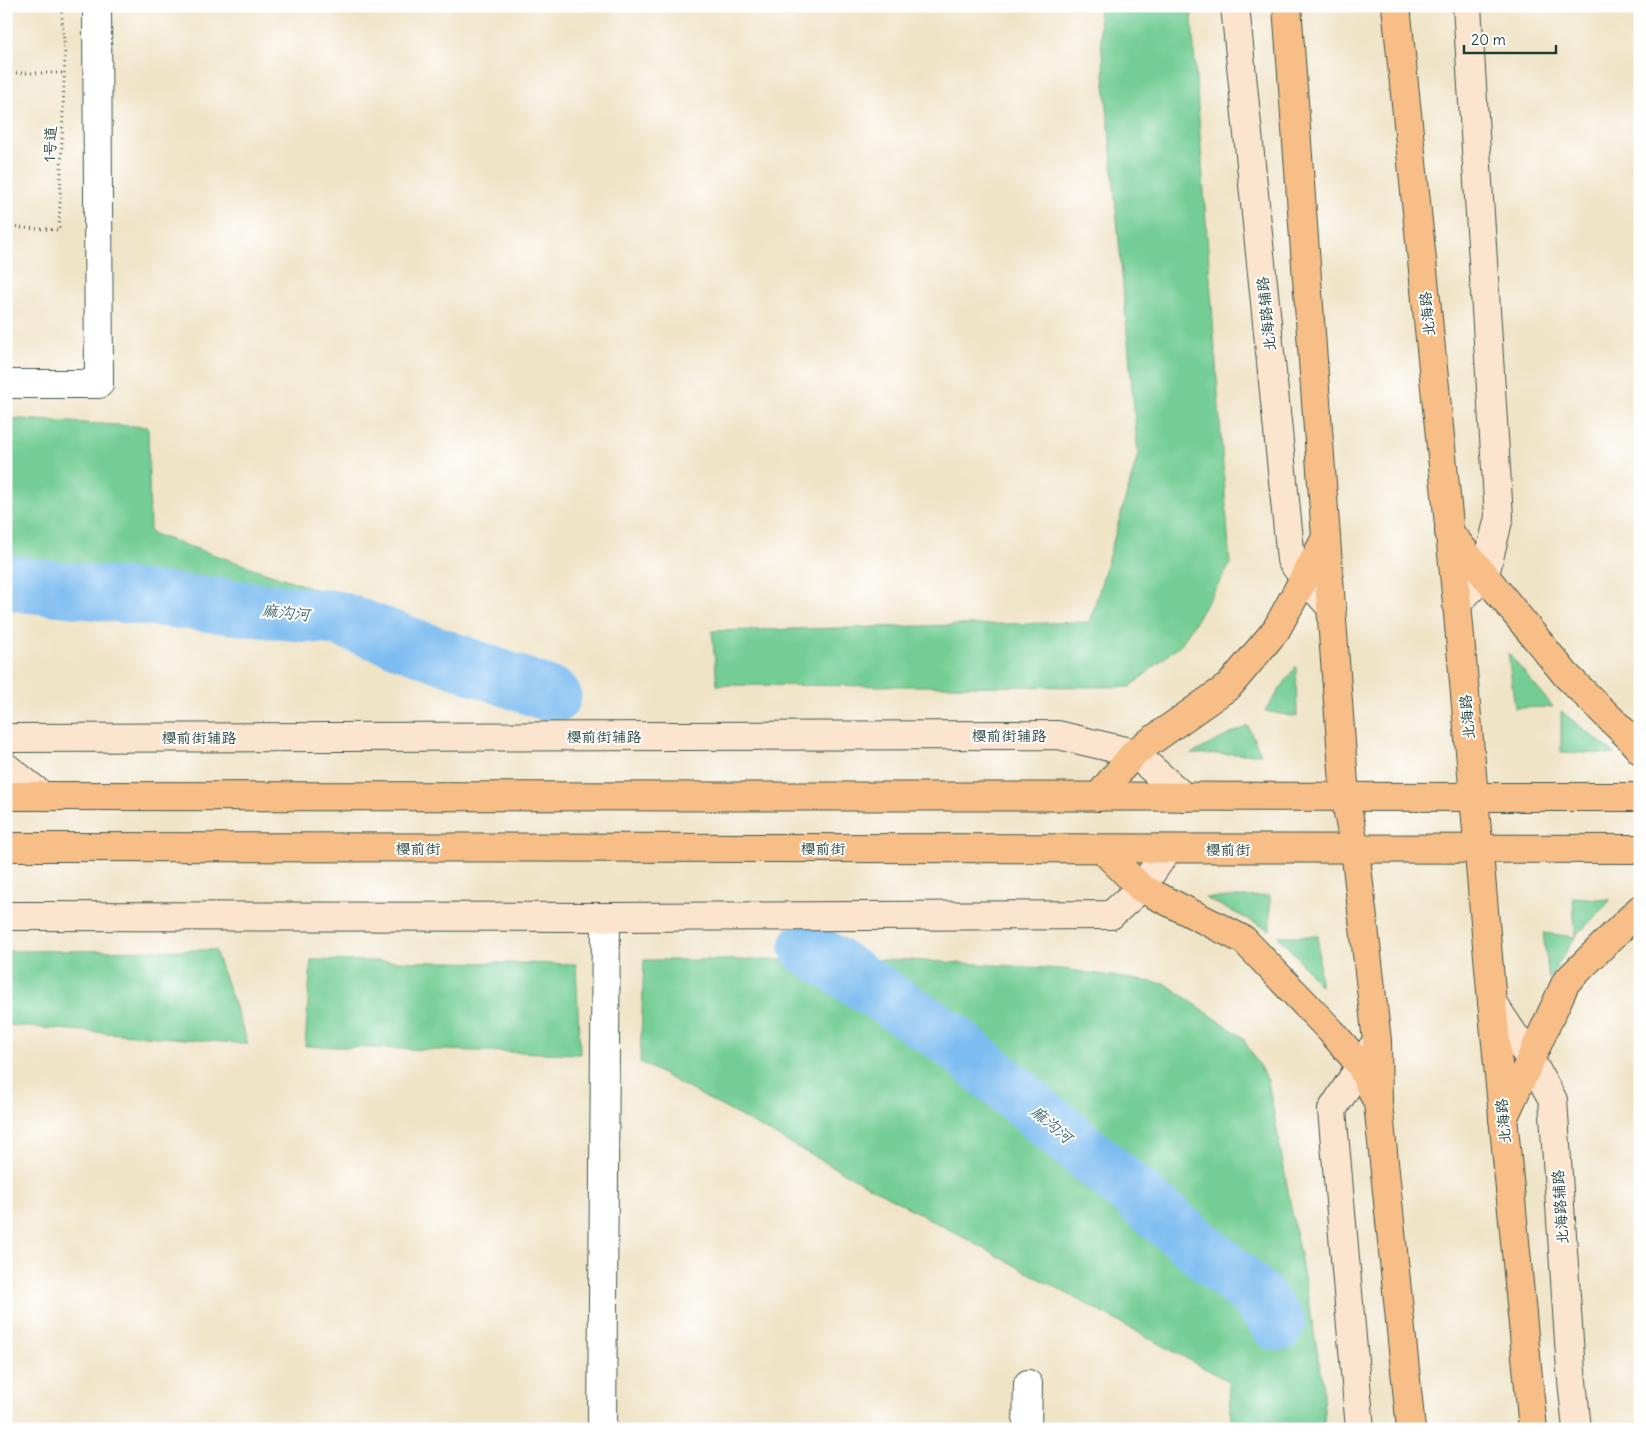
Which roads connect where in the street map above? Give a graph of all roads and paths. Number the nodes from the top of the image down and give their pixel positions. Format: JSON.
{"nodes":[{"id":1,"x":61,"y":6,"type":"edge"},
{"id":2,"x":97,"y":6,"type":"edge"},
{"id":3,"x":1234,"y":6,"type":"edge"},
{"id":4,"x":1287,"y":6,"type":"edge"},
{"id":5,"x":1396,"y":6,"type":"edge"},
{"id":6,"x":1467,"y":6,"type":"edge"},
{"id":7,"x":6,"y":73,"type":"edge"},
{"id":8,"x":64,"y":73,"type":"junction"},
{"id":9,"x":6,"y":227,"type":"edge"},
{"id":10,"x":6,"y":384,"type":"edge"},
{"id":11,"x":1449,"y":532,"type":"junction"},
{"id":12,"x":1326,"y":538,"type":"junction"},
{"id":13,"x":1485,"y":575,"type":"junction"},
{"id":14,"x":1304,"y":578,"type":"junction"},
{"id":15,"x":1457,"y":603,"type":"junction"},
{"id":16,"x":1332,"y":608,"type":"junction"},
{"id":17,"x":6,"y":738,"type":"edge"},
{"id":18,"x":1640,"y":750,"type":"edge"},
{"id":19,"x":1134,"y":753,"type":"junction"},
{"id":20,"x":6,"y":767,"type":"edge"},
{"id":21,"x":6,"y":796,"type":"edge"},
{"id":22,"x":43,"y":796,"type":"junction"},
{"id":23,"x":1098,"y":797,"type":"junction"},
{"id":24,"x":1184,"y":797,"type":"junction"},
{"id":25,"x":1345,"y":797,"type":"junction"},
{"id":26,"x":1474,"y":797,"type":"junction"},
{"id":27,"x":1640,"y":797,"type":"edge"},
{"id":28,"x":6,"y":847,"type":"edge"},
{"id":29,"x":1102,"y":849,"type":"junction"},
{"id":30,"x":1168,"y":849,"type":"junction"},
{"id":31,"x":1355,"y":849,"type":"junction"},
{"id":32,"x":1479,"y":849,"type":"junction"},
{"id":33,"x":1640,"y":849,"type":"edge"},
{"id":34,"x":1141,"y":888,"type":"junction"},
{"id":35,"x":1640,"y":910,"type":"edge"},
{"id":36,"x":9,"y":914,"type":"edge"},
{"id":37,"x":606,"y":917,"type":"junction"},
{"id":38,"x":1492,"y":1002,"type":"junction"},
{"id":39,"x":1377,"y":1040,"type":"junction"},
{"id":40,"x":1530,"y":1059,"type":"junction"},
{"id":41,"x":1361,"y":1066,"type":"junction"},
{"id":42,"x":1378,"y":1103,"type":"junction"},
{"id":43,"x":1503,"y":1121,"type":"junction"},
{"id":44,"x":1028,"y":1384,"type":"dead end"},
{"id":45,"x":602,"y":1429,"type":"edge"},
{"id":46,"x":1027,"y":1429,"type":"edge"},
{"id":47,"x":1360,"y":1429,"type":"edge"},
{"id":48,"x":1411,"y":1429,"type":"edge"},
{"id":49,"x":1533,"y":1429,"type":"edge"},
{"id":50,"x":1576,"y":1429,"type":"edge"}],
"edges":[{"from":1,"to":8,"type":"path","name":"1号道"},
{"from":2,"to":10,"type":"street"},
{"from":3,"to":14,"type":"street","name":"北海路辅路"},
{"from":4,"to":12,"type":"main road"},
{"from":5,"to":11,"type":"main road","name":"北海路"},
{"from":6,"to":13,"type":"street"},
{"from":7,"to":8,"type":"path"},
{"from":8,"to":9,"type":"path","name":"1号道"},
{"from":11,"to":13,"type":"main road"},
{"from":11,"to":15,"type":"main road","name":"北海路"},
{"from":12,"to":14,"type":"main road"},
{"from":12,"to":16,"type":"main road"},
{"from":13,"to":15,"type":"street"},
{"from":13,"to":18,"type":"main road"},
{"from":14,"to":16,"type":"street","name":"北海路辅路"},
{"from":14,"to":19,"type":"main road"},
{"from":15,"to":26,"type":"main road","name":"北海路"},
{"from":16,"to":25,"type":"main road"},
{"from":17,"to":19,"type":"street","name":"樱前街辅路"},
{"from":19,"to":23,"type":"main road"},
{"from":19,"to":24,"type":"street","name":"樱前街辅路"},
{"from":20,"to":22,"type":"street"},
{"from":21,"to":22,"type":"main road"},
{"from":22,"to":23,"type":"main road"},
{"from":23,"to":24,"type":"main road"},
{"from":24,"to":25,"type":"main road"},
{"from":25,"to":26,"type":"main road"},
{"from":25,"to":31,"type":"main road"},
{"from":26,"to":27,"type":"main road"},
{"from":26,"to":32,"type":"main road","name":"北海路"},
{"from":28,"to":29,"type":"main road","name":"樱前街"},
{"from":29,"to":30,"type":"main road","name":"樱前街"},
{"from":29,"to":34,"type":"main road"},
{"from":30,"to":31,"type":"main road","name":"樱前街"},
{"from":30,"to":34,"type":"street"},
{"from":31,"to":32,"type":"main road","name":"樱前街"},
{"from":31,"to":39,"type":"main road"},
{"from":32,"to":33,"type":"main road","name":"樱前街"},
{"from":32,"to":38,"type":"main road","name":"北海路"},
{"from":34,"to":37,"type":"street"},
{"from":34,"to":41,"type":"main road"},
{"from":35,"to":40,"type":"main road"},
{"from":36,"to":37,"type":"street"},
{"from":37,"to":45,"type":"street"},
{"from":38,"to":40,"type":"street","name":"北海路辅路"},
{"from":38,"to":43,"type":"main road","name":"北海路"},
{"from":39,"to":41,"type":"street"},
{"from":39,"to":42,"type":"main road"},
{"from":40,"to":43,"type":"main road"},
{"from":40,"to":50,"type":"street","name":"北海路辅路"},
{"from":41,"to":42,"type":"main road"},
{"from":41,"to":47,"type":"street"},
{"from":42,"to":48,"type":"main road"},
{"from":43,"to":49,"type":"main road","name":"北海路"},
{"from":44,"to":46,"type":"street"}]}
